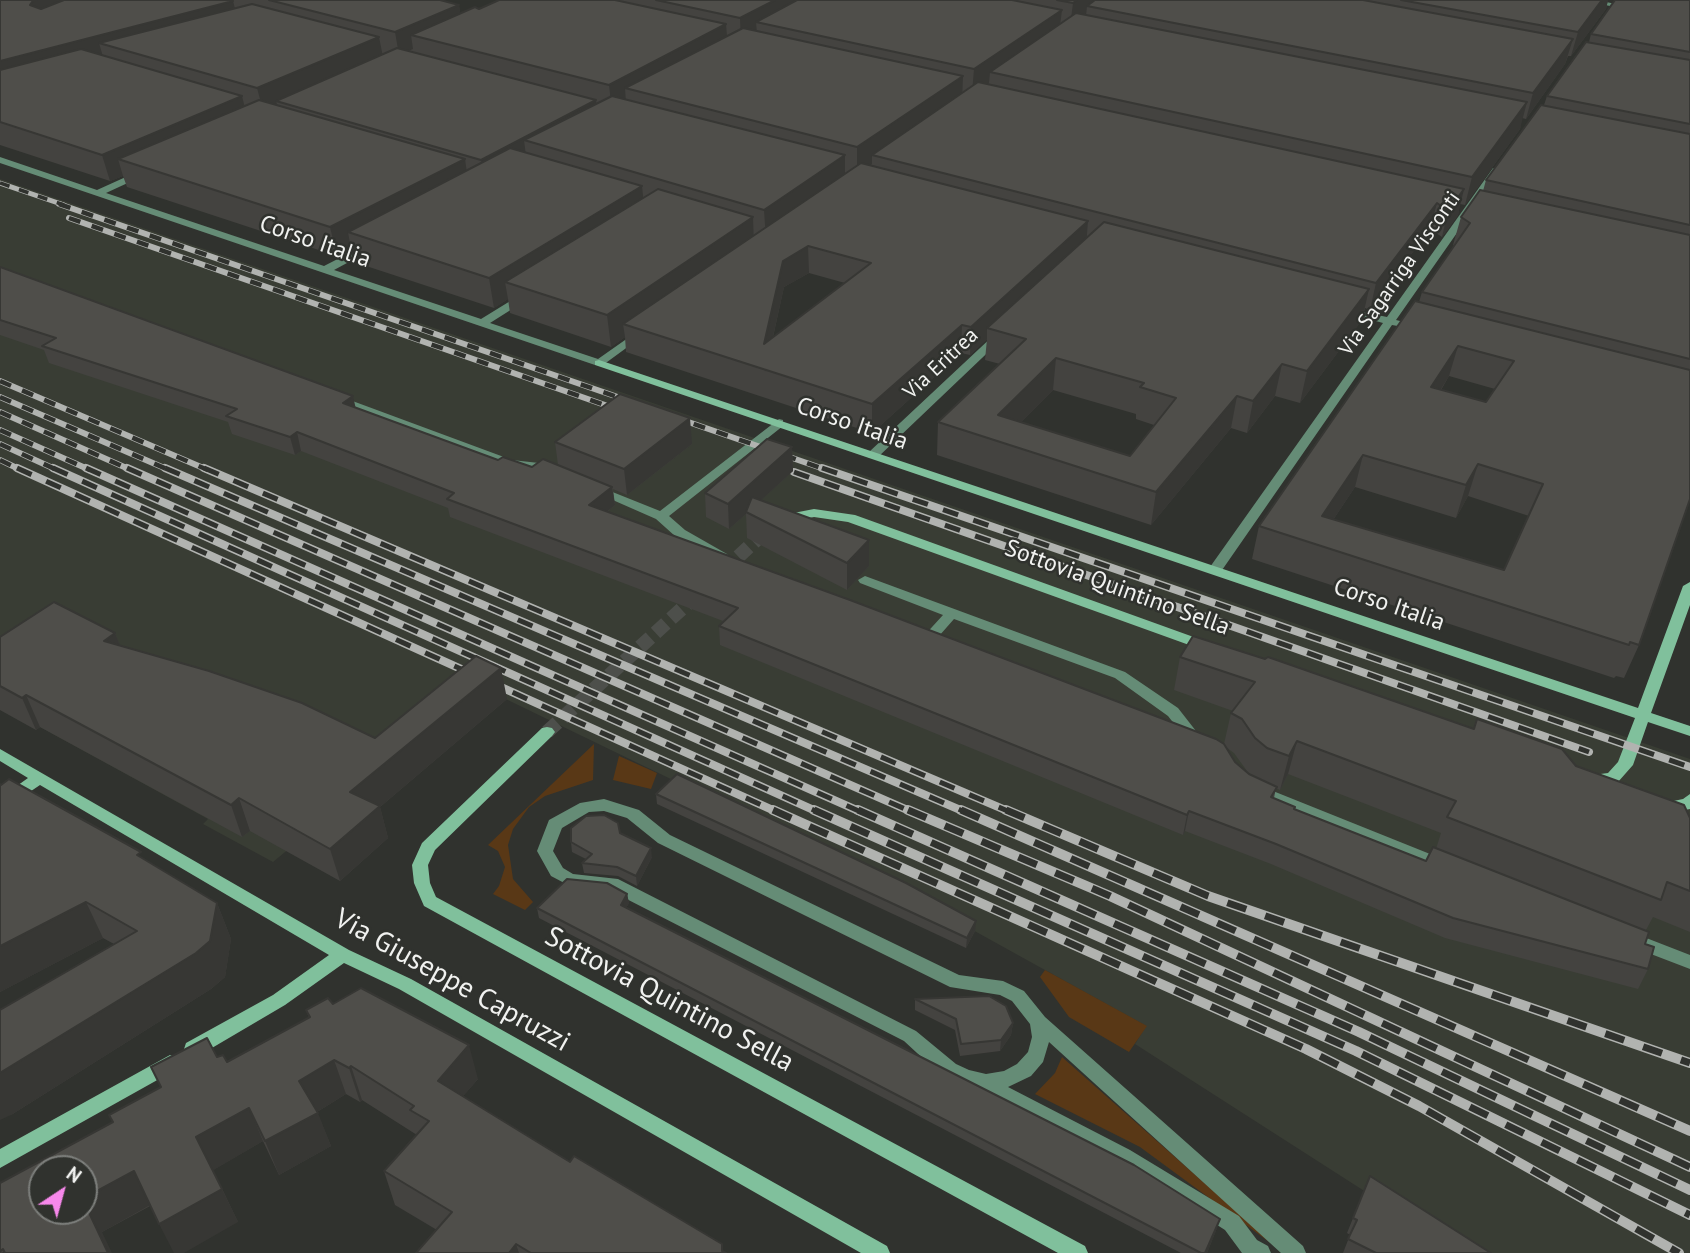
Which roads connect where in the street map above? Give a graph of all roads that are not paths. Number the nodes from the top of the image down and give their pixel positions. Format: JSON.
{"nodes":[{"id":1,"x":1584,"y":0,"type":"edge"},
{"id":2,"x":1617,"y":3,"type":"edge"},
{"id":3,"x":1639,"y":9,"type":"edge"},
{"id":4,"x":1608,"y":15,"type":"edge"},
{"id":5,"x":1505,"y":158,"type":"edge"},
{"id":6,"x":0,"y":160,"type":"edge"},
{"id":7,"x":150,"y":170,"type":"edge"},
{"id":8,"x":98,"y":192,"type":"junction"},
{"id":9,"x":1454,"y":209,"type":"edge"},
{"id":10,"x":1466,"y":212,"type":"junction"},
{"id":11,"x":1478,"y":214,"type":"edge"},
{"id":12,"x":374,"y":244,"type":"edge"},
{"id":13,"x":327,"y":270,"type":"junction"},
{"id":14,"x":538,"y":288,"type":"edge"},
{"id":15,"x":1338,"y":307,"type":"edge"},
{"id":16,"x":1392,"y":321,"type":"junction"},
{"id":17,"x":482,"y":323,"type":"junction"},
{"id":18,"x":1010,"y":326,"type":"edge"},
{"id":19,"x":650,"y":327,"type":"edge"},
{"id":20,"x":1423,"y":330,"type":"edge"},
{"id":21,"x":599,"y":363,"type":"junction"},
{"id":22,"x":328,"y":395,"type":"edge"},
{"id":23,"x":779,"y":423,"type":"junction"},
{"id":24,"x":873,"y":455,"type":"junction"},
{"id":25,"x":560,"y":476,"type":"edge"},
{"id":26,"x":585,"y":486,"type":"edge"},
{"id":27,"x":661,"y":516,"type":"junction"},
{"id":28,"x":776,"y":523,"type":"tunnel mouth"},
{"id":29,"x":732,"y":562,"type":"edge"},
{"id":30,"x":1215,"y":570,"type":"junction"},
{"id":31,"x":866,"y":580,"type":"dead end"},
{"id":32,"x":1690,"y":586,"type":"edge"},
{"id":33,"x":952,"y":613,"type":"junction"},
{"id":34,"x":927,"y":641,"type":"edge"},
{"id":35,"x":1221,"y":651,"type":"edge"},
{"id":36,"x":1644,"y":715,"type":"junction"},
{"id":37,"x":1690,"y":730,"type":"edge"},
{"id":38,"x":1170,"y":731,"type":"edge"},
{"id":39,"x":547,"y":732,"type":"tunnel mouth"},
{"id":40,"x":3,"y":760,"type":"edge"},
{"id":41,"x":40,"y":777,"type":"junction"},
{"id":42,"x":1245,"y":783,"type":"edge"},
{"id":43,"x":1620,"y":793,"type":"edge"},
{"id":44,"x":1690,"y":800,"type":"edge"},
{"id":45,"x":1644,"y":801,"type":"edge"},
{"id":46,"x":0,"y":806,"type":"edge"},
{"id":47,"x":1459,"y":871,"type":"edge"},
{"id":48,"x":1615,"y":933,"type":"edge"},
{"id":49,"x":343,"y":956,"type":"junction"},
{"id":50,"x":1687,"y":964,"type":"edge"},
{"id":51,"x":1039,"y":1022,"type":"junction"},
{"id":52,"x":977,"y":1080,"type":"junction"},
{"id":53,"x":0,"y":1158,"type":"edge"},
{"id":54,"x":880,"y":1253,"type":"edge"},
{"id":55,"x":1078,"y":1253,"type":"edge"},
{"id":56,"x":1261,"y":1253,"type":"edge"},
{"id":57,"x":1296,"y":1253,"type":"edge"}],
"edges":[{"from":1,"to":2,"type":"street"},
{"from":2,"to":3,"type":"street"},
{"from":2,"to":4,"type":"street"},
{"from":5,"to":10,"type":"street","name":"Via Sagarriga Visconti"},
{"from":6,"to":8,"type":"street","name":"Corso Italia"},
{"from":7,"to":8,"type":"street"},
{"from":8,"to":13,"type":"street","name":"Corso Italia"},
{"from":9,"to":10,"type":"street"},
{"from":10,"to":11,"type":"street"},
{"from":10,"to":16,"type":"street","name":"Via Sagarriga Visconti"},
{"from":12,"to":13,"type":"street"},
{"from":13,"to":17,"type":"street","name":"Corso Italia"},
{"from":14,"to":17,"type":"street"},
{"from":15,"to":16,"type":"street"},
{"from":16,"to":20,"type":"street"},
{"from":16,"to":30,"type":"street","name":"Via Sagarriga Visconti"},
{"from":17,"to":21,"type":"street","name":"Corso Italia"},
{"from":18,"to":24,"type":"street","name":"Via Eritrea"},
{"from":19,"to":21,"type":"street"},
{"from":21,"to":23,"type":"street","name":"Corso Italia"},
{"from":22,"to":25,"type":"street"},
{"from":23,"to":24,"type":"street","name":"Corso Italia"},
{"from":23,"to":27,"type":"street"},
{"from":24,"to":30,"type":"street","name":"Corso Italia"},
{"from":26,"to":27,"type":"street"},
{"from":27,"to":29,"type":"street"},
{"from":28,"to":35,"type":"street","name":"Sottovia Quintino Sella"},
{"from":30,"to":36,"type":"street","name":"Corso Italia"},
{"from":31,"to":33,"type":"street"},
{"from":32,"to":36,"type":"street"},
{"from":33,"to":34,"type":"street"},
{"from":33,"to":38,"type":"street"},
{"from":36,"to":37,"type":"street","name":"Corso Italia"},
{"from":36,"to":43,"type":"street"},
{"from":39,"to":55,"type":"street","name":"Sottovia Quintino Sella"},
{"from":40,"to":41,"type":"street","name":"Via Giuseppe Capruzzi"},
{"from":41,"to":46,"type":"street"},
{"from":41,"to":49,"type":"street","name":"Via Giuseppe Capruzzi"},
{"from":42,"to":47,"type":"street"},
{"from":44,"to":45,"type":"street"},
{"from":48,"to":50,"type":"street"},
{"from":49,"to":53,"type":"street"},
{"from":49,"to":54,"type":"street","name":"Via Giuseppe Capruzzi"},
{"from":51,"to":52,"type":"street"},
{"from":51,"to":52,"type":"street"},
{"from":51,"to":57,"type":"street"},
{"from":52,"to":56,"type":"street"}]}
